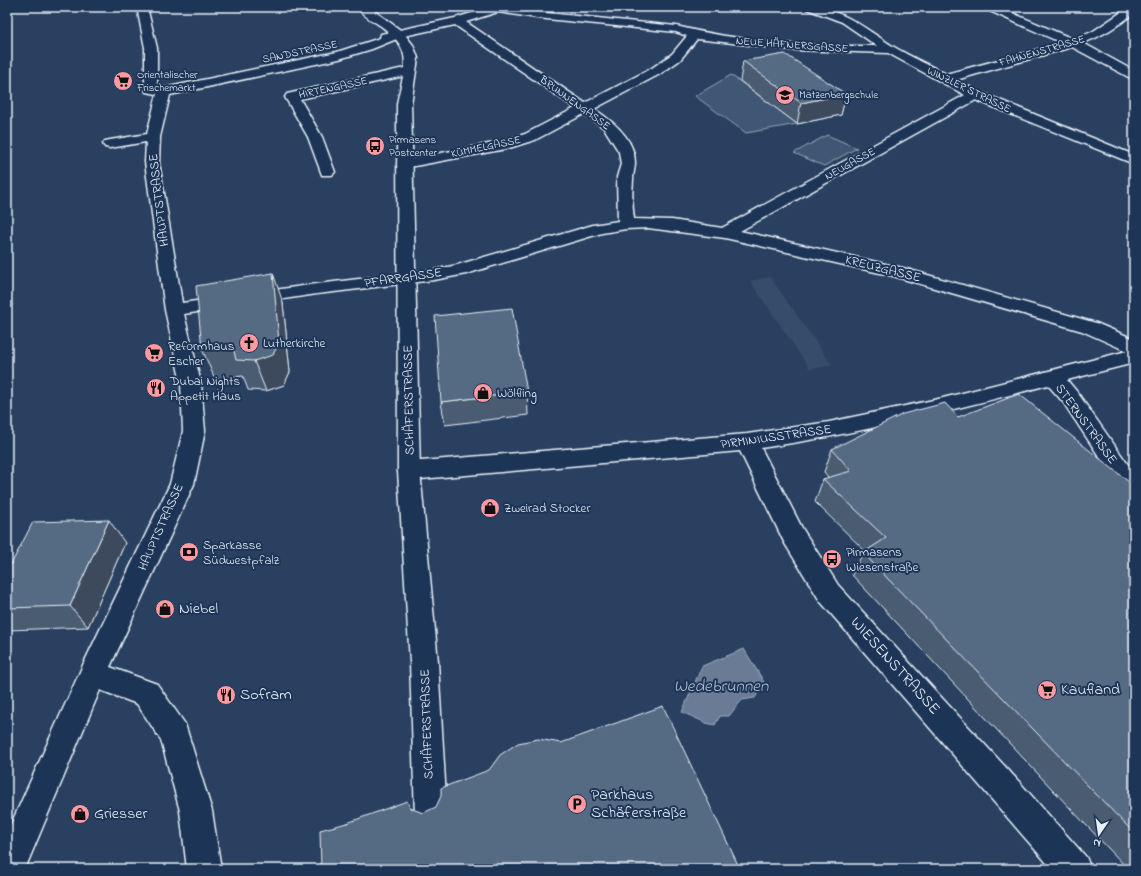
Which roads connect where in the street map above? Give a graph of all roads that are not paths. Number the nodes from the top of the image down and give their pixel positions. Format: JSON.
{"nodes":[{"id":1,"x":142,"y":7,"type":"edge"},
{"id":2,"x":362,"y":7,"type":"edge"},
{"id":3,"x":811,"y":7,"type":"edge"},
{"id":4,"x":989,"y":7,"type":"edge"},
{"id":5,"x":502,"y":8,"type":"edge"},
{"id":6,"x":1134,"y":8,"type":"edge"},
{"id":7,"x":457,"y":21,"type":"junction"},
{"id":8,"x":399,"y":34,"type":"junction"},
{"id":9,"x":694,"y":35,"type":"junction"},
{"id":10,"x":1074,"y":44,"type":"junction"},
{"id":11,"x":890,"y":49,"type":"junction"},
{"id":12,"x":409,"y":71,"type":"junction"},
{"id":13,"x":1134,"y":76,"type":"edge"},
{"id":14,"x":944,"y":79,"type":"junction"},
{"id":15,"x":164,"y":92,"type":"junction"},
{"id":16,"x":975,"y":95,"type":"junction"},
{"id":17,"x":586,"y":109,"type":"junction"},
{"id":18,"x":153,"y":137,"type":"junction"},
{"id":19,"x":110,"y":144,"type":"dead end"},
{"id":20,"x":1134,"y":160,"type":"edge"},
{"id":21,"x":404,"y":164,"type":"junction"},
{"id":22,"x":327,"y":172,"type":"dead end"},
{"id":23,"x":626,"y":224,"type":"junction"},
{"id":24,"x":725,"y":233,"type":"junction"},
{"id":25,"x":406,"y":280,"type":"junction"},
{"id":26,"x":174,"y":310,"type":"junction"},
{"id":27,"x":1134,"y":347,"type":"edge"},
{"id":28,"x":1134,"y":356,"type":"edge"},
{"id":29,"x":1052,"y":377,"type":"junction"},
{"id":30,"x":747,"y":442,"type":"junction"},
{"id":31,"x":410,"y":471,"type":"junction"},
{"id":32,"x":1134,"y":491,"type":"edge"},
{"id":33,"x":93,"y":674,"type":"junction"},
{"id":34,"x":431,"y":816,"type":"edge"},
{"id":35,"x":8,"y":869,"type":"edge"},
{"id":36,"x":204,"y":869,"type":"edge"},
{"id":37,"x":1074,"y":869,"type":"edge"}],
"edges":[{"from":1,"to":15,"type":"street"},
{"from":2,"to":8,"type":"street","name":"SCHÄFERSTRASSE"},
{"from":3,"to":11,"type":"street","name":"WINZLER STRASSE"},
{"from":4,"to":10,"type":"street"},
{"from":5,"to":7,"type":"street","name":"SANDSTRASSE"},
{"from":5,"to":9,"type":"street","name":"NEUE HÄFNERSGASSE"},
{"from":6,"to":10,"type":"street","name":"FAHNENSTRASSE"},
{"from":7,"to":8,"type":"street","name":"SANDSTRASSE"},
{"from":7,"to":17,"type":"street","name":"BRUNNENGASSE"},
{"from":8,"to":12,"type":"street","name":"SCHÄFERSTRASSE"},
{"from":8,"to":15,"type":"street","name":"SANDSTRASSE"},
{"from":9,"to":11,"type":"street","name":"NEUE HÄFNERSGASSE"},
{"from":9,"to":17,"type":"street","name":"KÜMMELGASSE"},
{"from":10,"to":13,"type":"street"},
{"from":10,"to":14,"type":"street","name":"FAHNENSTRASSE"},
{"from":11,"to":14,"type":"street","name":"WINZLER STRASSE"},
{"from":12,"to":21,"type":"street","name":"SCHÄFERSTRASSE"},
{"from":12,"to":22,"type":"street","name":"HIRTENGASSE"},
{"from":14,"to":16,"type":"street","name":"WINZLER STRASSE"},
{"from":15,"to":18,"type":"street","name":"HAUPTSTRASSE"},
{"from":16,"to":20,"type":"street","name":"WINZLER STRASSE"},
{"from":16,"to":24,"type":"street","name":"NEUGASSE"},
{"from":17,"to":21,"type":"street","name":"KÜMMELGASSE"},
{"from":17,"to":23,"type":"street","name":"BRUNNENGASSE"},
{"from":18,"to":19,"type":"street"},
{"from":18,"to":26,"type":"street","name":"HAUPTSTRASSE"},
{"from":21,"to":25,"type":"street","name":"SCHÄFERSTRASSE"},
{"from":23,"to":24,"type":"street","name":"KREUZGASSE"},
{"from":23,"to":25,"type":"street","name":"PFARRGASSE"},
{"from":24,"to":27,"type":"street","name":"KREUZGASSE"},
{"from":25,"to":26,"type":"street","name":"PFARRGASSE"},
{"from":25,"to":31,"type":"street","name":"SCHÄFERSTRASSE"},
{"from":26,"to":33,"type":"street","name":"HAUPTSTRASSE"},
{"from":28,"to":29,"type":"street","name":"PIRMINIUSSTRASSE"},
{"from":29,"to":30,"type":"street","name":"PIRMINIUSSTRASSE"},
{"from":29,"to":32,"type":"street","name":"STERNSTRASSE"},
{"from":30,"to":31,"type":"street","name":"PIRMINIUSSTRASSE"},
{"from":30,"to":37,"type":"street","name":"WIESENSTRASSE"},
{"from":31,"to":34,"type":"street","name":"SCHÄFERSTRASSE"},
{"from":33,"to":35,"type":"street","name":"HAUPTSTRASSE"},
{"from":33,"to":36,"type":"street"}]}
